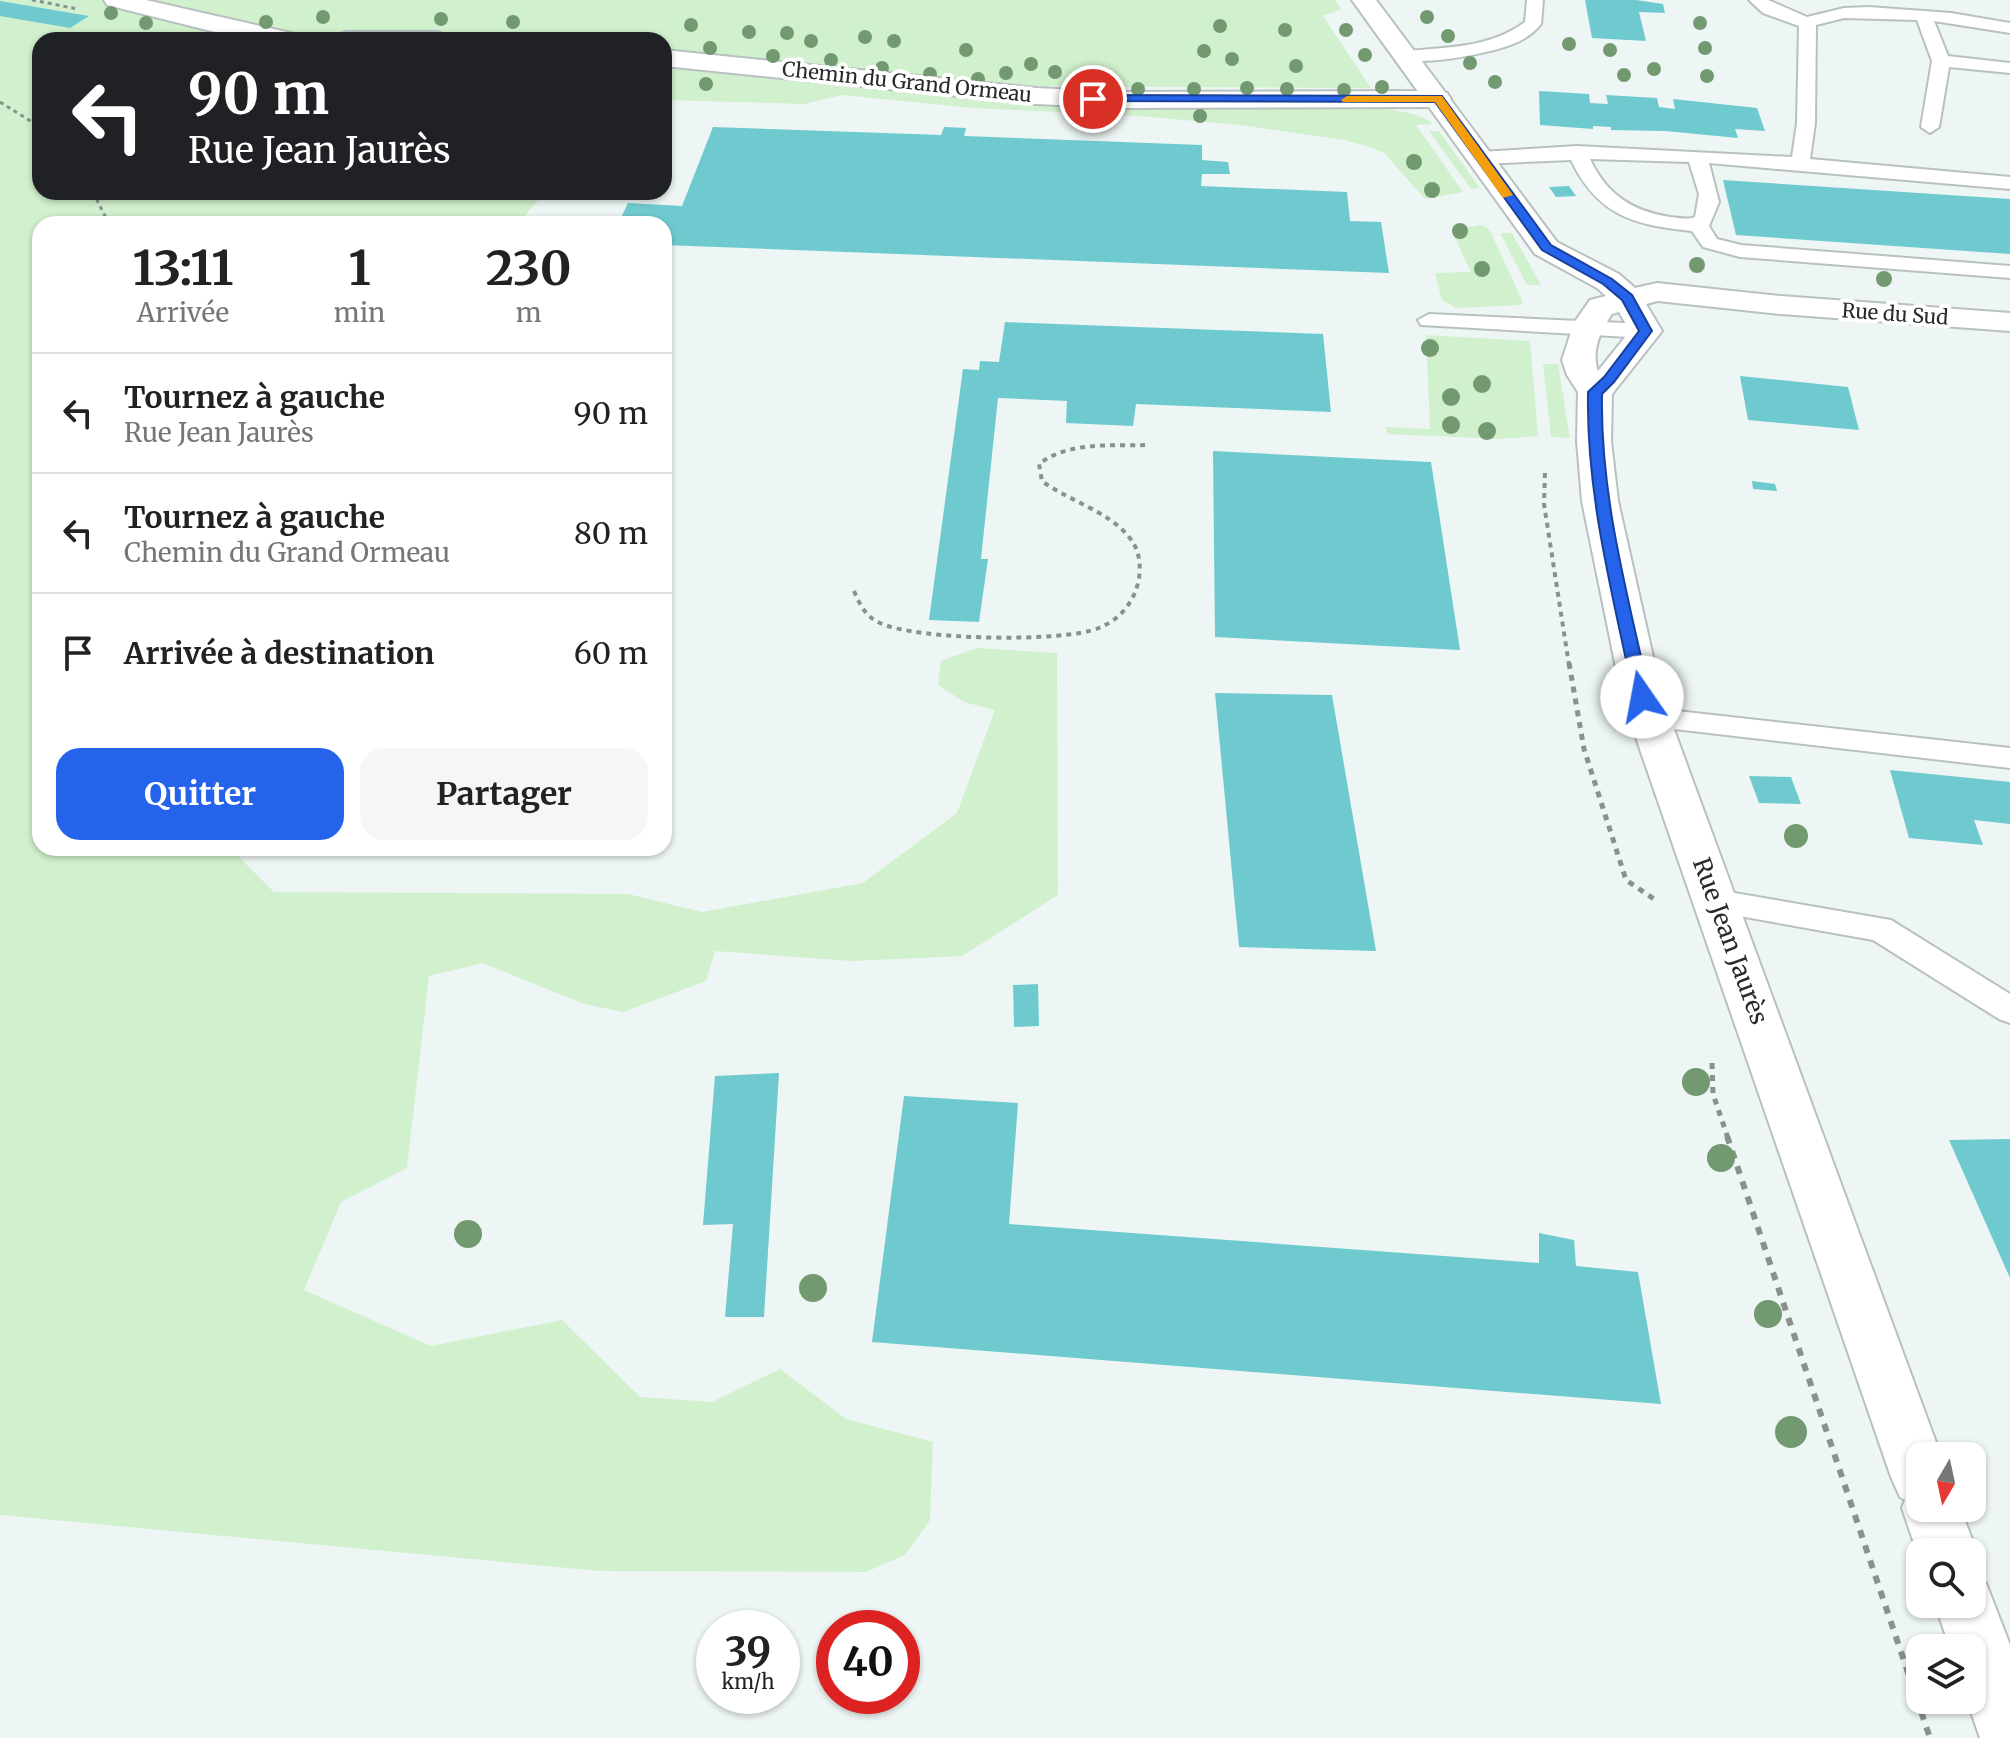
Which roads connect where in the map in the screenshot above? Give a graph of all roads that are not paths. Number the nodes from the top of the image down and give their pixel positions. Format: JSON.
{"nodes":[{"id":1,"x":116,"y":0,"type":"edge"},
{"id":2,"x":1364,"y":0,"type":"edge"},
{"id":3,"x":1535,"y":0,"type":"edge"},
{"id":4,"x":1757,"y":0,"type":"edge"},
{"id":5,"x":1924,"y":17,"type":"junction"},
{"id":6,"x":1808,"y":23,"type":"junction"},
{"id":7,"x":2010,"y":28,"type":"edge"},
{"id":8,"x":245,"y":32,"type":"edge"},
{"id":9,"x":1407,"y":56,"type":"junction"},
{"id":10,"x":672,"y":59,"type":"edge"},
{"id":11,"x":1941,"y":61,"type":"junction"},
{"id":12,"x":2010,"y":68,"type":"edge"},
{"id":13,"x":1438,"y":99,"type":"junction"},
{"id":14,"x":1930,"y":127,"type":"dead end"},
{"id":15,"x":1577,"y":152,"type":"junction"},
{"id":16,"x":1481,"y":158,"type":"junction"},
{"id":17,"x":1698,"y":159,"type":"junction"},
{"id":18,"x":1800,"y":165,"type":"junction"},
{"id":19,"x":2010,"y":183,"type":"edge"},
{"id":20,"x":1699,"y":226,"type":"junction"},
{"id":21,"x":1546,"y":248,"type":"junction"},
{"id":22,"x":2010,"y":272,"type":"edge"},
{"id":23,"x":1631,"y":290,"type":"junction"},
{"id":24,"x":1781,"y":305,"type":"junction"},
{"id":25,"x":1429,"y":320,"type":"dead end"},
{"id":26,"x":1589,"y":322,"type":"junction"},
{"id":27,"x":2010,"y":322,"type":"edge"},
{"id":28,"x":1646,"y":331,"type":"junction"},
{"id":29,"x":1595,"y":392,"type":"junction"},
{"id":30,"x":1650,"y":718,"type":"junction"},
{"id":31,"x":2010,"y":758,"type":"edge"},
{"id":32,"x":1717,"y":902,"type":"junction"},
{"id":33,"x":2010,"y":1010,"type":"edge"},
{"id":34,"x":1908,"y":1442,"type":"edge"},
{"id":35,"x":1970,"y":1618,"type":"edge"},
{"id":36,"x":2010,"y":1733,"type":"edge"}],
"edges":[{"from":1,"to":8,"type":"street"},
{"from":2,"to":9,"type":"street"},
{"from":3,"to":9,"type":"lane"},
{"from":4,"to":6,"type":"lane"},
{"from":5,"to":6,"type":"lane"},
{"from":5,"to":7,"type":"lane"},
{"from":5,"to":11,"type":"lane"},
{"from":6,"to":18,"type":"lane"},
{"from":9,"to":13,"type":"street"},
{"from":10,"to":13,"type":"street","name":"Chemin du Grand Ormeau"},
{"from":11,"to":12,"type":"lane"},
{"from":11,"to":14,"type":"lane"},
{"from":13,"to":16,"type":"street"},
{"from":15,"to":16,"type":"lane"},
{"from":15,"to":17,"type":"lane"},
{"from":15,"to":20,"type":"lane"},
{"from":16,"to":21,"type":"street"},
{"from":17,"to":18,"type":"lane"},
{"from":17,"to":20,"type":"lane"},
{"from":18,"to":19,"type":"lane"},
{"from":20,"to":22,"type":"lane"},
{"from":21,"to":23,"type":"street"},
{"from":21,"to":26,"type":"street"},
{"from":23,"to":24,"type":"street","name":"Rue du Sud"},
{"from":23,"to":26,"type":"street"},
{"from":23,"to":28,"type":"street"},
{"from":24,"to":27,"type":"street","name":"Rue du Sud"},
{"from":24,"to":28,"type":"street","name":"Rue du Sud"},
{"from":25,"to":26,"type":"lane"},
{"from":26,"to":28,"type":"street"},
{"from":26,"to":29,"type":"street","name":"Rue Jean Jaurès"},
{"from":28,"to":29,"type":"street"},
{"from":29,"to":30,"type":"street","name":"Rue Jean Jaurès"},
{"from":30,"to":31,"type":"lane"},
{"from":30,"to":32,"type":"street","name":"Rue Jean Jaurès"},
{"from":32,"to":33,"type":"lane"},
{"from":32,"to":34,"type":"street","name":"Rue Jean Jaurès"},
{"from":35,"to":36,"type":"street"}]}
